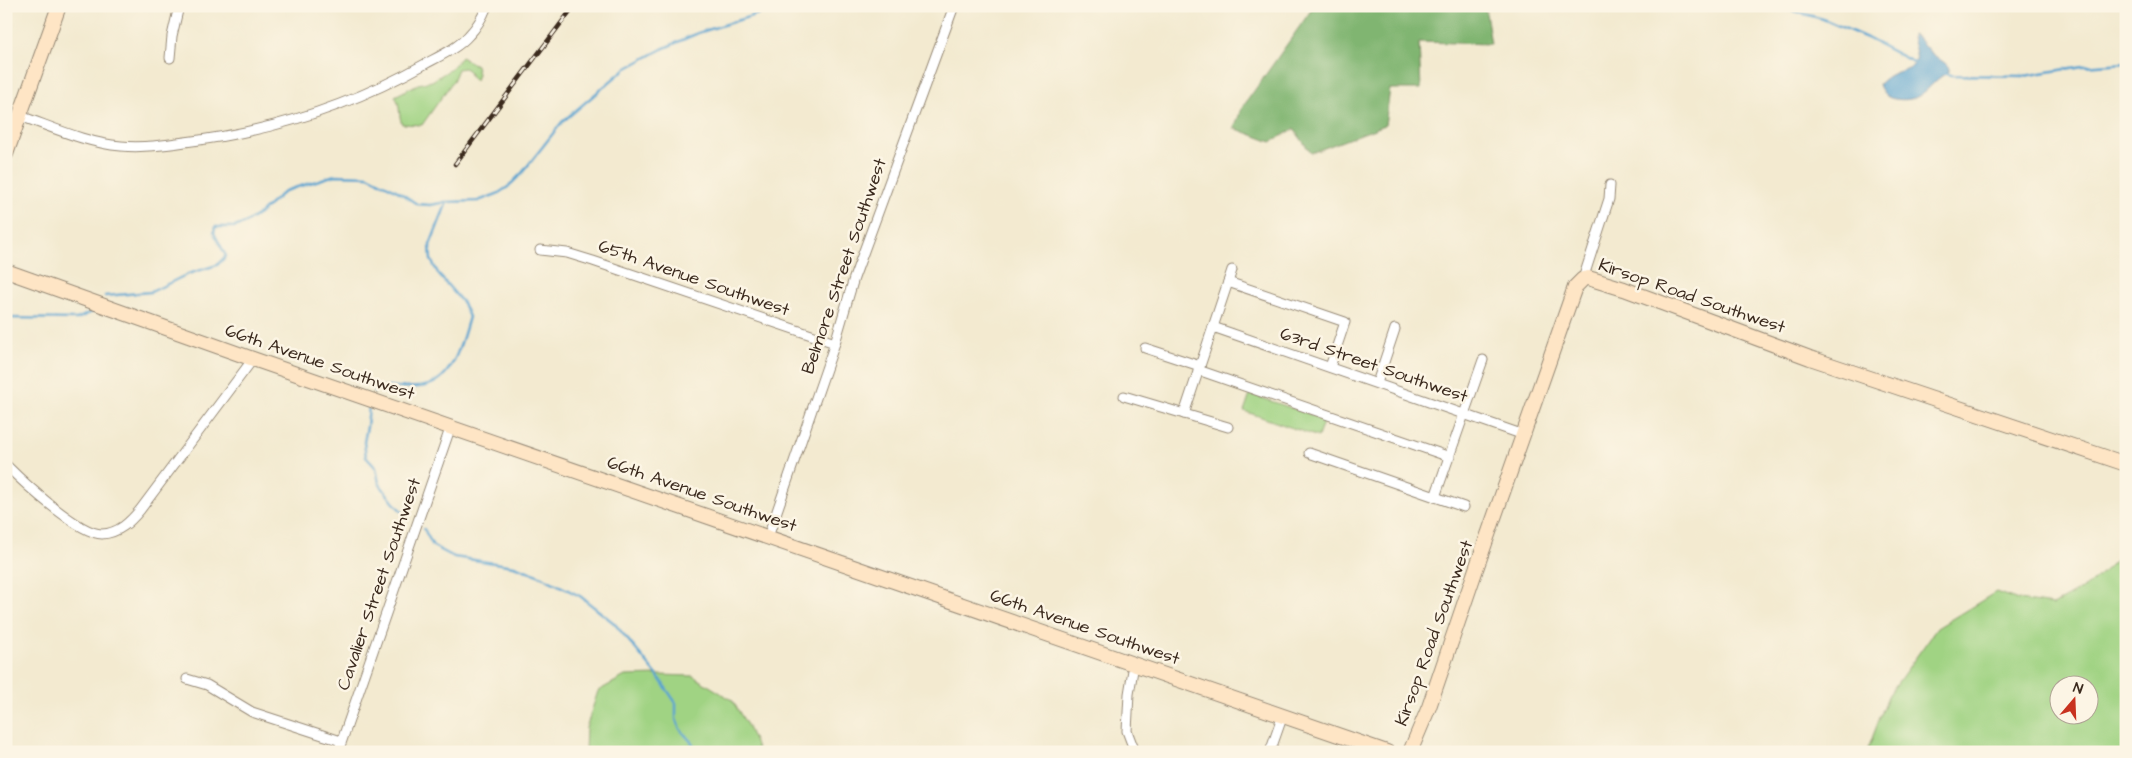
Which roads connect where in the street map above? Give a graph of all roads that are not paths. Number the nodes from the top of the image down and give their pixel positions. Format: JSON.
{"nodes":[{"id":1,"x":59,"y":6,"type":"edge"},
{"id":2,"x":179,"y":6,"type":"edge"},
{"id":3,"x":487,"y":6,"type":"edge"},
{"id":4,"x":954,"y":6,"type":"edge"},
{"id":5,"x":170,"y":58,"type":"dead end"},
{"id":6,"x":20,"y":116,"type":"junction"},
{"id":7,"x":6,"y":154,"type":"edge"},
{"id":8,"x":1610,"y":185,"type":"dead end"},
{"id":9,"x":540,"y":250,"type":"dead end"},
{"id":10,"x":1232,"y":270,"type":"dead end"},
{"id":11,"x":6,"y":272,"type":"edge"},
{"id":12,"x":1583,"y":279,"type":"junction"},
{"id":13,"x":1228,"y":282,"type":"junction"},
{"id":14,"x":1213,"y":327,"type":"junction"},
{"id":15,"x":1395,"y":328,"type":"dead end"},
{"id":16,"x":835,"y":343,"type":"junction"},
{"id":17,"x":1145,"y":348,"type":"dead end"},
{"id":18,"x":253,"y":359,"type":"junction"},
{"id":19,"x":1483,"y":360,"type":"dead end"},
{"id":20,"x":1330,"y":367,"type":"junction"},
{"id":21,"x":1199,"y":368,"type":"junction"},
{"id":22,"x":1377,"y":383,"type":"junction"},
{"id":23,"x":1124,"y":396,"type":"dead end"},
{"id":24,"x":1184,"y":414,"type":"junction"},
{"id":25,"x":1464,"y":414,"type":"junction"},
{"id":26,"x":450,"y":426,"type":"junction"},
{"id":27,"x":1228,"y":427,"type":"dead end"},
{"id":28,"x":1524,"y":435,"type":"junction"},
{"id":29,"x":1309,"y":453,"type":"dead end"},
{"id":30,"x":1450,"y":457,"type":"junction"},
{"id":31,"x":2126,"y":464,"type":"edge"},
{"id":32,"x":6,"y":465,"type":"edge"},
{"id":33,"x":1435,"y":497,"type":"junction"},
{"id":34,"x":1464,"y":507,"type":"dead end"},
{"id":35,"x":768,"y":537,"type":"junction"},
{"id":36,"x":1134,"y":664,"type":"junction"},
{"id":37,"x":187,"y":679,"type":"dead end"},
{"id":38,"x":1283,"y":715,"type":"junction"},
{"id":39,"x":341,"y":741,"type":"junction"},
{"id":40,"x":338,"y":752,"type":"edge"},
{"id":41,"x":1135,"y":752,"type":"edge"},
{"id":42,"x":1270,"y":752,"type":"edge"},
{"id":43,"x":1386,"y":752,"type":"edge"},
{"id":44,"x":1410,"y":752,"type":"edge"}],
"edges":[{"from":1,"to":6,"type":"street"},
{"from":2,"to":5,"type":"street"},
{"from":3,"to":6,"type":"street"},
{"from":4,"to":16,"type":"street","name":"Belmore Street Southwest"},
{"from":6,"to":7,"type":"street"},
{"from":8,"to":12,"type":"street"},
{"from":9,"to":16,"type":"street","name":"65th Avenue Southwest"},
{"from":10,"to":13,"type":"street"},
{"from":11,"to":18,"type":"street","name":"66th Avenue Southwest"},
{"from":12,"to":28,"type":"street","name":"Kirsop Road Southwest"},
{"from":12,"to":31,"type":"street","name":"Kirsop Road Southwest"},
{"from":13,"to":14,"type":"street"},
{"from":13,"to":20,"type":"street"},
{"from":14,"to":20,"type":"street","name":"63rd Street Southwest"},
{"from":14,"to":21,"type":"street"},
{"from":15,"to":22,"type":"street"},
{"from":16,"to":35,"type":"street","name":"Belmore Street Southwest"},
{"from":17,"to":21,"type":"street"},
{"from":18,"to":26,"type":"street","name":"66th Avenue Southwest"},
{"from":18,"to":32,"type":"street"},
{"from":19,"to":25,"type":"street"},
{"from":20,"to":22,"type":"street","name":"63rd Street Southwest"},
{"from":21,"to":24,"type":"street"},
{"from":21,"to":30,"type":"street"},
{"from":22,"to":25,"type":"street","name":"63rd Street Southwest"},
{"from":23,"to":24,"type":"street"},
{"from":24,"to":27,"type":"street"},
{"from":25,"to":28,"type":"street","name":"63rd Street Southwest"},
{"from":25,"to":30,"type":"street"},
{"from":26,"to":35,"type":"street","name":"66th Avenue Southwest"},
{"from":26,"to":39,"type":"street","name":"Cavalier Street Southwest"},
{"from":28,"to":44,"type":"street","name":"Kirsop Road Southwest"},
{"from":29,"to":33,"type":"street"},
{"from":30,"to":33,"type":"street"},
{"from":33,"to":34,"type":"street"},
{"from":35,"to":36,"type":"street","name":"66th Avenue Southwest"},
{"from":36,"to":38,"type":"street","name":"66th Avenue Southwest"},
{"from":36,"to":41,"type":"street"},
{"from":37,"to":39,"type":"street"},
{"from":38,"to":42,"type":"street"},
{"from":38,"to":43,"type":"street","name":"66th Avenue Southwest"},
{"from":39,"to":40,"type":"street","name":"Cavalier Street Southwest"}]}
